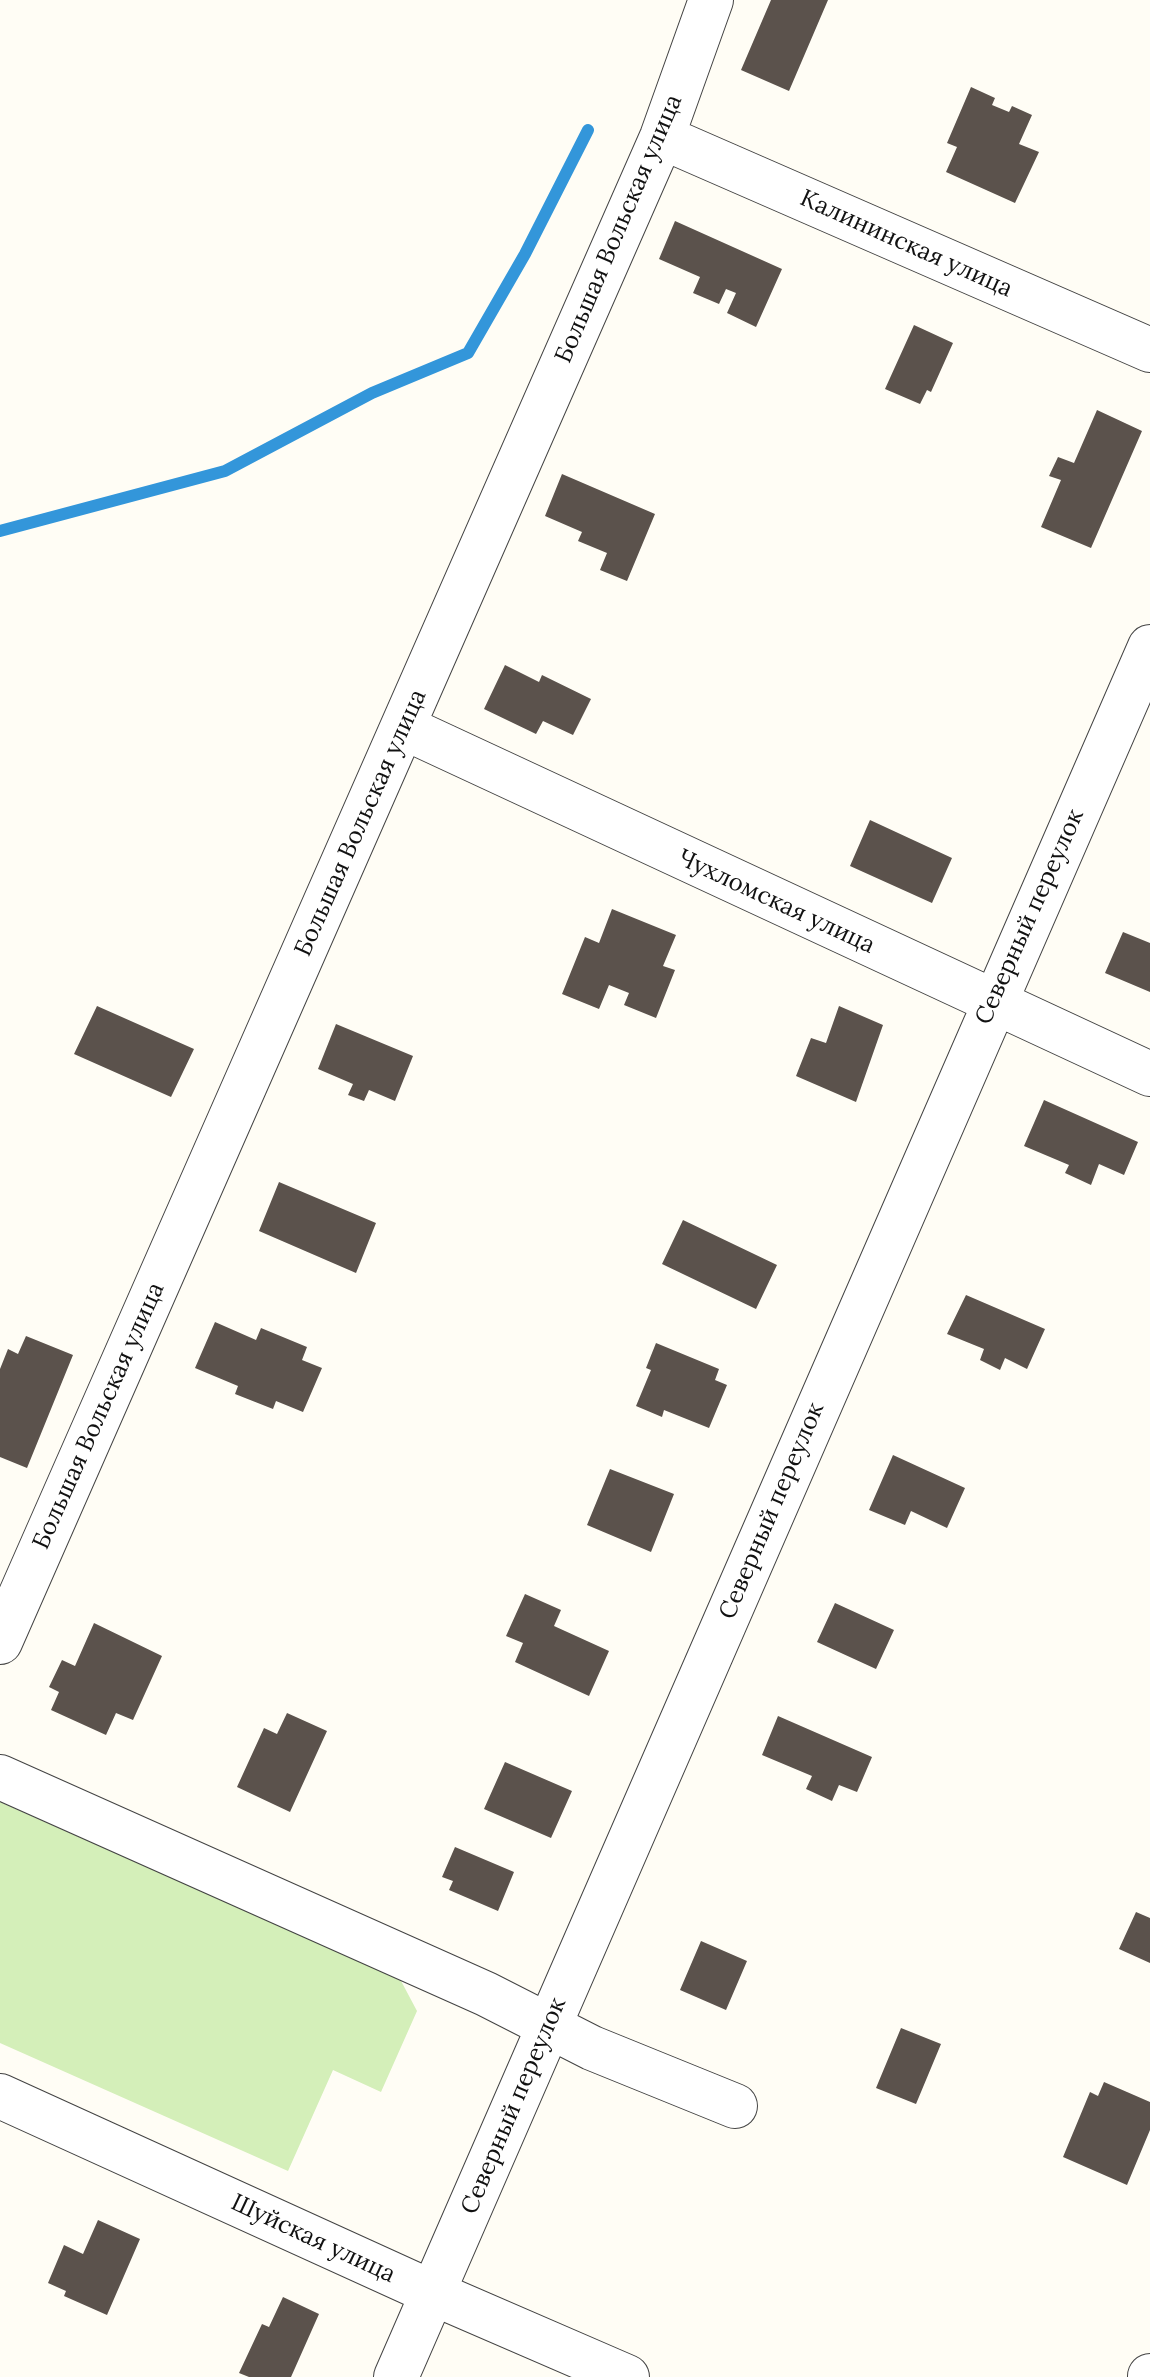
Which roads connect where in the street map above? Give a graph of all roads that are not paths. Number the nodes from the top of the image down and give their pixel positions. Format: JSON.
{"nodes":[{"id":1,"x":711,"y":0,"type":"edge"},
{"id":2,"x":662,"y":137,"type":"junction"},
{"id":3,"x":1150,"y":350,"type":"edge"},
{"id":4,"x":1150,"y":647,"type":"edge"},
{"id":5,"x":403,"y":727,"type":"junction"},
{"id":6,"x":992,"y":1003,"type":"junction"},
{"id":7,"x":1150,"y":1074,"type":"edge"},
{"id":8,"x":0,"y":1642,"type":"edge"},
{"id":9,"x":0,"y":1777,"type":"edge"},
{"id":10,"x":549,"y":2027,"type":"junction"},
{"id":11,"x":0,"y":2096,"type":"edge"},
{"id":12,"x":735,"y":2106,"type":"dead end"},
{"id":13,"x":433,"y":2293,"type":"junction"},
{"id":14,"x":396,"y":2377,"type":"edge"},
{"id":15,"x":627,"y":2377,"type":"edge"}],
"edges":[{"from":1,"to":2,"type":"street","name":"Большая Вольская улица"},
{"from":2,"to":3,"type":"street","name":"Калининская улица"},
{"from":2,"to":5,"type":"street","name":"Большая Вольская улица"},
{"from":4,"to":6,"type":"street","name":"Северный переулок"},
{"from":5,"to":6,"type":"street","name":"Чухломская улица"},
{"from":5,"to":8,"type":"street","name":"Большая Вольская улица"},
{"from":6,"to":7,"type":"street","name":"Чухломская улица"},
{"from":6,"to":10,"type":"street","name":"Северный переулок"},
{"from":9,"to":10,"type":"street"},
{"from":10,"to":12,"type":"street"},
{"from":10,"to":13,"type":"street","name":"Северный переулок"},
{"from":11,"to":13,"type":"street","name":"Шуйская улица"},
{"from":13,"to":14,"type":"street","name":"Северный переулок"},
{"from":13,"to":15,"type":"street","name":"Шуйская улица"}]}
